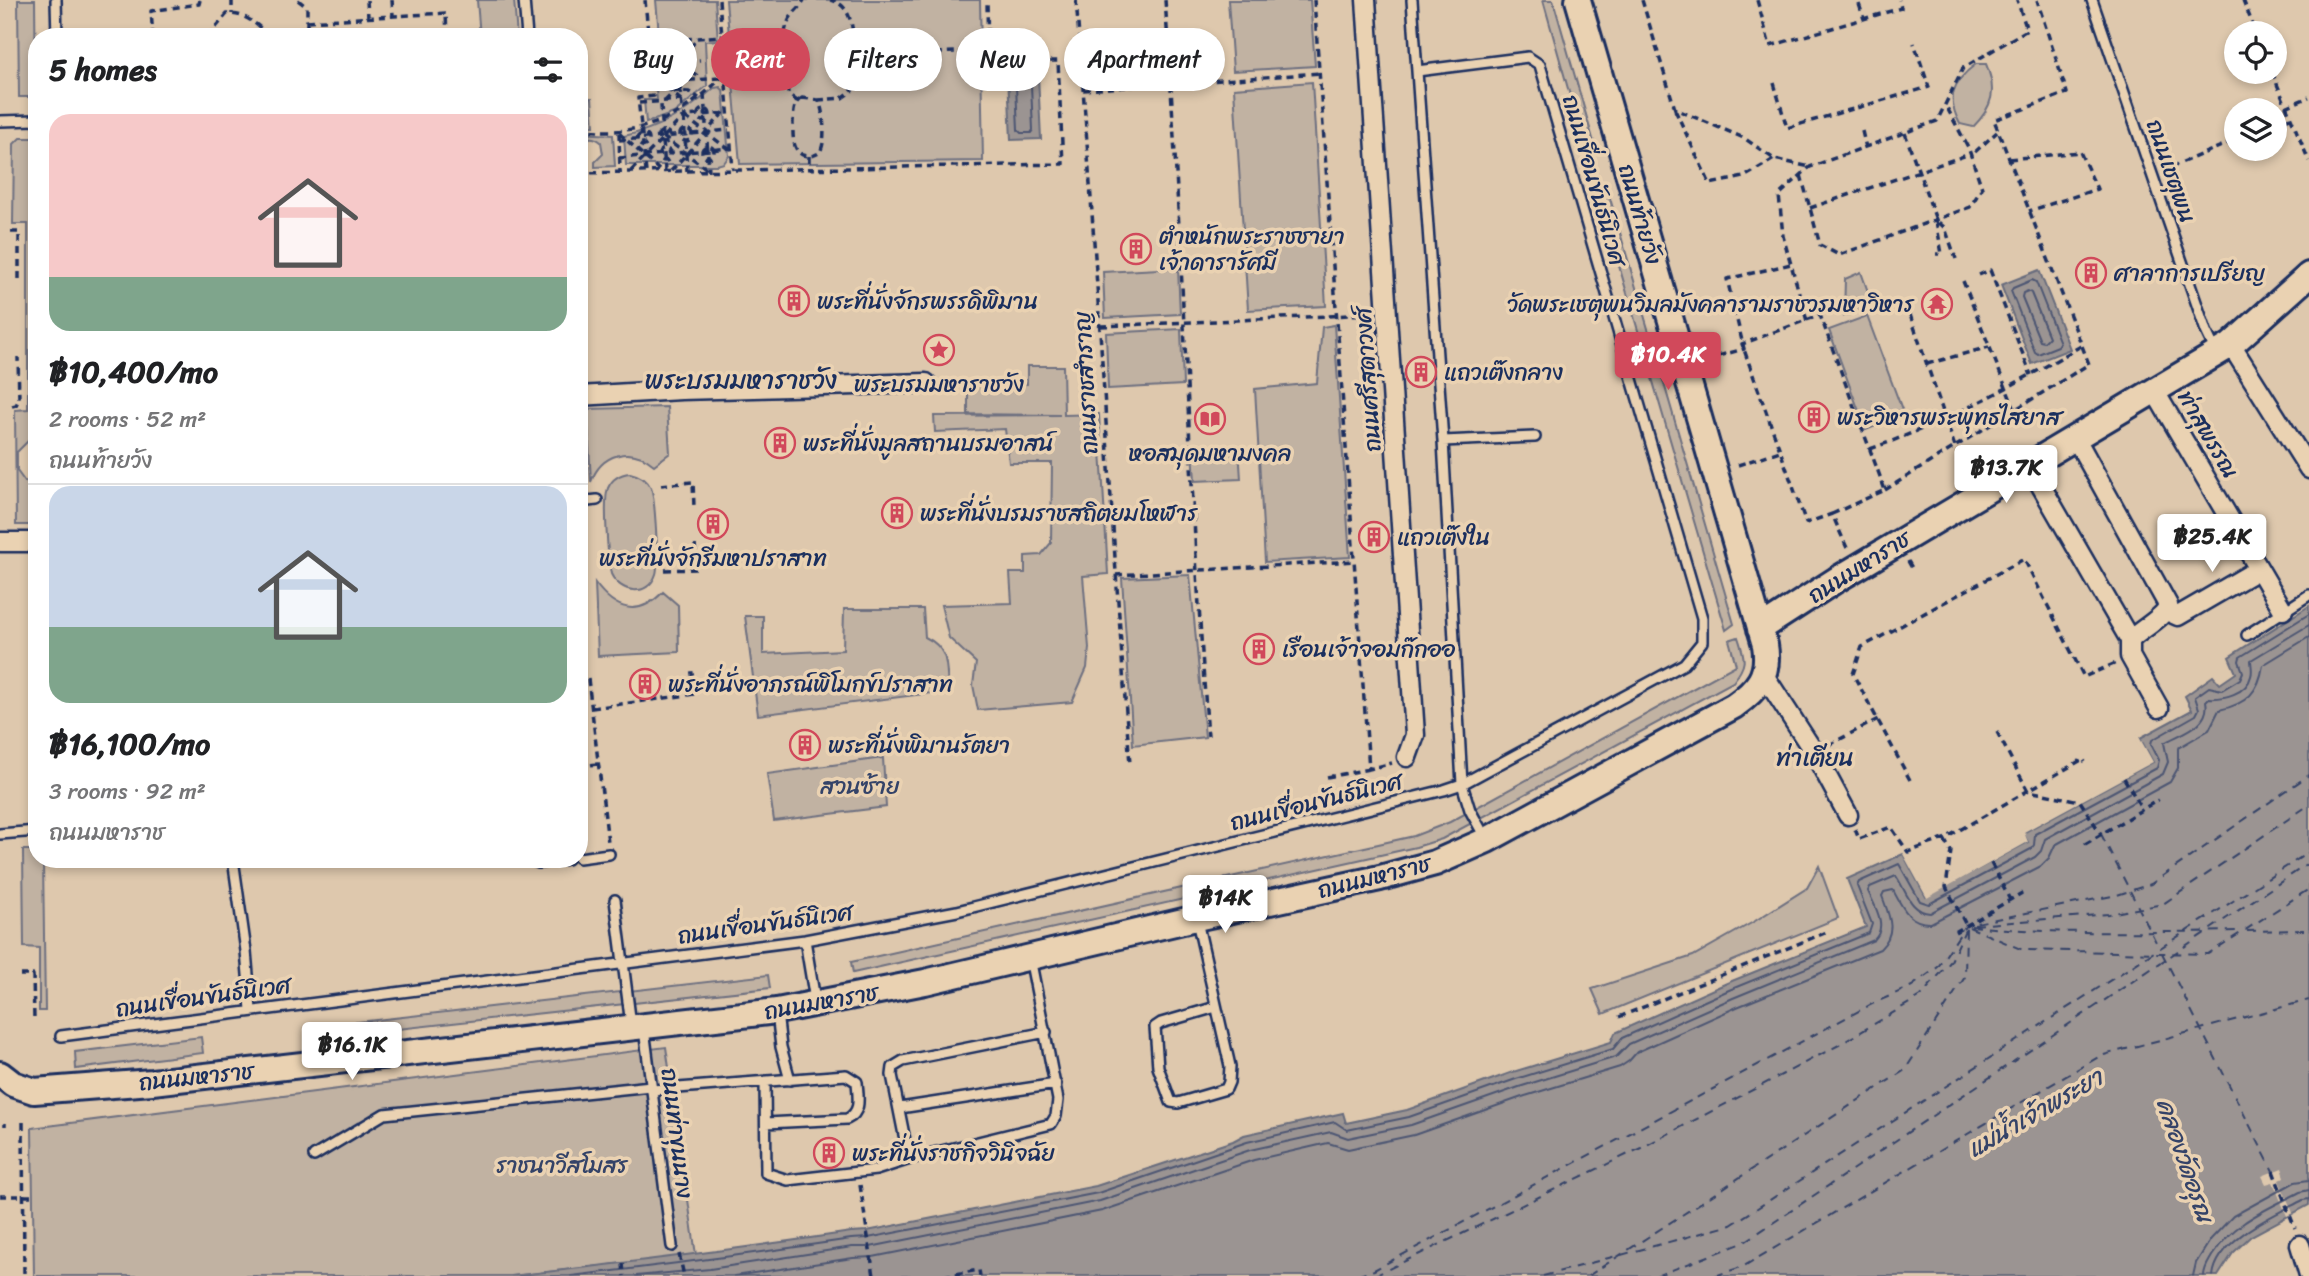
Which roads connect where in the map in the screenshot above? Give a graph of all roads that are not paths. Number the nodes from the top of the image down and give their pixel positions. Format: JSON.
{"nodes":[{"id":1,"x":57,"y":0,"type":"edge"},
{"id":2,"x":524,"y":0,"type":"edge"},
{"id":3,"x":1366,"y":0,"type":"edge"},
{"id":4,"x":1412,"y":0,"type":"edge"},
{"id":5,"x":1578,"y":0,"type":"edge"},
{"id":6,"x":2092,"y":0,"type":"edge"},
{"id":7,"x":57,"y":28,"type":"edge"},
{"id":8,"x":526,"y":28,"type":"edge"},
{"id":9,"x":1417,"y":71,"type":"junction"},
{"id":10,"x":28,"y":120,"type":"edge"},
{"id":11,"x":0,"y":121,"type":"edge"},
{"id":12,"x":2309,"y":275,"type":"edge"},
{"id":13,"x":2224,"y":349,"type":"junction"},
{"id":14,"x":926,"y":383,"type":"dead end"},
{"id":15,"x":2154,"y":390,"type":"junction"},
{"id":16,"x":588,"y":396,"type":"edge"},
{"id":17,"x":1535,"y":437,"type":"dead end"},
{"id":18,"x":2076,"y":437,"type":"junction"},
{"id":19,"x":1443,"y":441,"type":"junction"},
{"id":20,"x":2029,"y":465,"type":"junction"},
{"id":21,"x":2309,"y":469,"type":"edge"},
{"id":22,"x":597,"y":500,"type":"dead end"},
{"id":23,"x":588,"y":501,"type":"edge"},
{"id":24,"x":0,"y":542,"type":"edge"},
{"id":25,"x":28,"y":542,"type":"edge"},
{"id":26,"x":2259,"y":569,"type":"junction"},
{"id":27,"x":2309,"y":595,"type":"edge"},
{"id":28,"x":2283,"y":610,"type":"junction"},
{"id":29,"x":2166,"y":611,"type":"junction"},
{"id":30,"x":1760,"y":629,"type":"junction"},
{"id":31,"x":2247,"y":635,"type":"dead end"},
{"id":32,"x":2130,"y":648,"type":"junction"},
{"id":33,"x":1764,"y":676,"type":"junction"},
{"id":34,"x":2159,"y":708,"type":"dead end"},
{"id":35,"x":1407,"y":757,"type":"road end"},
{"id":36,"x":1462,"y":784,"type":"junction"},
{"id":37,"x":1848,"y":815,"type":"road end"},
{"id":38,"x":28,"y":832,"type":"edge"},
{"id":39,"x":0,"y":834,"type":"edge"},
{"id":40,"x":1487,"y":840,"type":"junction"},
{"id":41,"x":609,"y":854,"type":"road end"},
{"id":42,"x":588,"y":857,"type":"edge"},
{"id":43,"x":234,"y":868,"type":"edge"},
{"id":44,"x":615,"y":900,"type":"dead end"},
{"id":45,"x":1196,"y":918,"type":"junction"},
{"id":46,"x":805,"y":940,"type":"junction"},
{"id":47,"x":1030,"y":956,"type":"junction"},
{"id":48,"x":623,"y":963,"type":"junction"},
{"id":49,"x":816,"y":1004,"type":"junction"},
{"id":50,"x":1216,"y":1007,"type":"junction"},
{"id":51,"x":251,"y":1010,"type":"junction"},
{"id":52,"x":777,"y":1011,"type":"junction"},
{"id":53,"x":637,"y":1026,"type":"junction"},
{"id":54,"x":1046,"y":1032,"type":"junction"},
{"id":55,"x":61,"y":1036,"type":"dead end"},
{"id":56,"x":0,"y":1073,"type":"edge"},
{"id":57,"x":790,"y":1080,"type":"junction"},
{"id":58,"x":765,"y":1082,"type":"junction"},
{"id":59,"x":1056,"y":1084,"type":"junction"},
{"id":60,"x":651,"y":1088,"type":"junction"},
{"id":61,"x":900,"y":1108,"type":"junction"},
{"id":62,"x":765,"y":1123,"type":"junction"},
{"id":63,"x":314,"y":1156,"type":"dead end"},
{"id":64,"x":913,"y":1158,"type":"junction"},
{"id":65,"x":2300,"y":1245,"type":"dead end"},
{"id":66,"x":672,"y":1246,"type":"road end"},
{"id":67,"x":2309,"y":1275,"type":"edge"}],
"edges":[{"from":1,"to":7,"type":"lane"},
{"from":2,"to":8,"type":"lane"},
{"from":3,"to":35,"type":"street","name":"ถนนศรีสุดาวงศ์"},
{"from":4,"to":9,"type":"lane"},
{"from":5,"to":30,"type":"street","name":"ถนนท้ายวัง"},
{"from":6,"to":13,"type":"lane","name":"ถนนเชตุพน"},
{"from":9,"to":19,"type":"lane"},
{"from":9,"to":36,"type":"lane","name":"ถนนเขื่อนขันธ์นิเวศ"},
{"from":10,"to":11,"type":"lane"},
{"from":12,"to":13,"type":"street","name":"ถนนมหาราช"},
{"from":13,"to":15,"type":"street","name":"ถนนมหาราช"},
{"from":13,"to":21,"type":"street"},
{"from":14,"to":16,"type":"street"},
{"from":15,"to":18,"type":"street","name":"ถนนมหาราช"},
{"from":15,"to":26,"type":"street","name":"ท่าสุพรรณ"},
{"from":17,"to":19,"type":"lane"},
{"from":18,"to":20,"type":"street","name":"ถนนมหาราช"},
{"from":18,"to":29,"type":"street"},
{"from":19,"to":36,"type":"lane"},
{"from":20,"to":30,"type":"street","name":"ถนนมหาราช"},
{"from":20,"to":32,"type":"street"},
{"from":22,"to":23,"type":"lane"},
{"from":24,"to":25,"type":"street"},
{"from":26,"to":28,"type":"street","name":"ท่าสุพรรณ"},
{"from":26,"to":29,"type":"street"},
{"from":27,"to":28,"type":"lane"},
{"from":28,"to":31,"type":"lane"},
{"from":29,"to":32,"type":"street"},
{"from":30,"to":33,"type":"street"},
{"from":32,"to":34,"type":"street"},
{"from":33,"to":37,"type":"street"},
{"from":33,"to":40,"type":"street","name":"ถนนมหาราช"},
{"from":36,"to":40,"type":"lane"},
{"from":36,"to":46,"type":"lane","name":"ถนนเขื่อนขันธ์นิเวศ"},
{"from":38,"to":39,"type":"lane"},
{"from":40,"to":45,"type":"street","name":"ถนนมหาราช"},
{"from":41,"to":42,"type":"lane"},
{"from":43,"to":51,"type":"lane"},
{"from":44,"to":48,"type":"lane","name":"ถนนท่าขุนนาง"},
{"from":45,"to":47,"type":"street","name":"ถนนมหาราช"},
{"from":45,"to":50,"type":"lane"},
{"from":46,"to":48,"type":"lane","name":"ถนนเขื่อนขันธ์นิเวศ"},
{"from":46,"to":49,"type":"lane"},
{"from":47,"to":49,"type":"street","name":"ถนนมหาราช"},
{"from":47,"to":54,"type":"lane"},
{"from":48,"to":51,"type":"lane","name":"ถนนเขื่อนขันธ์นิเวศ"},
{"from":48,"to":53,"type":"lane","name":"ถนนท่าขุนนาง"},
{"from":49,"to":52,"type":"street","name":"ถนนมหาราช"},
{"from":50,"to":50,"type":"lane"},
{"from":51,"to":55,"type":"lane","name":"ถนนเขื่อนขันธ์นิเวศ"},
{"from":52,"to":53,"type":"street","name":"ถนนมหาราช"},
{"from":52,"to":57,"type":"lane"},
{"from":53,"to":56,"type":"street","name":"ถนนมหาราช"},
{"from":53,"to":60,"type":"lane","name":"ถนนท่าขุนนาง"},
{"from":54,"to":59,"type":"lane"},
{"from":54,"to":61,"type":"lane"},
{"from":57,"to":58,"type":"lane"},
{"from":57,"to":62,"type":"lane"},
{"from":58,"to":60,"type":"lane"},
{"from":58,"to":62,"type":"lane"},
{"from":59,"to":61,"type":"lane"},
{"from":59,"to":64,"type":"lane"},
{"from":60,"to":63,"type":"lane"},
{"from":60,"to":66,"type":"lane","name":"ถนนท่าขุนนาง"},
{"from":61,"to":64,"type":"lane"},
{"from":62,"to":64,"type":"lane"},
{"from":65,"to":67,"type":"street"}]}
